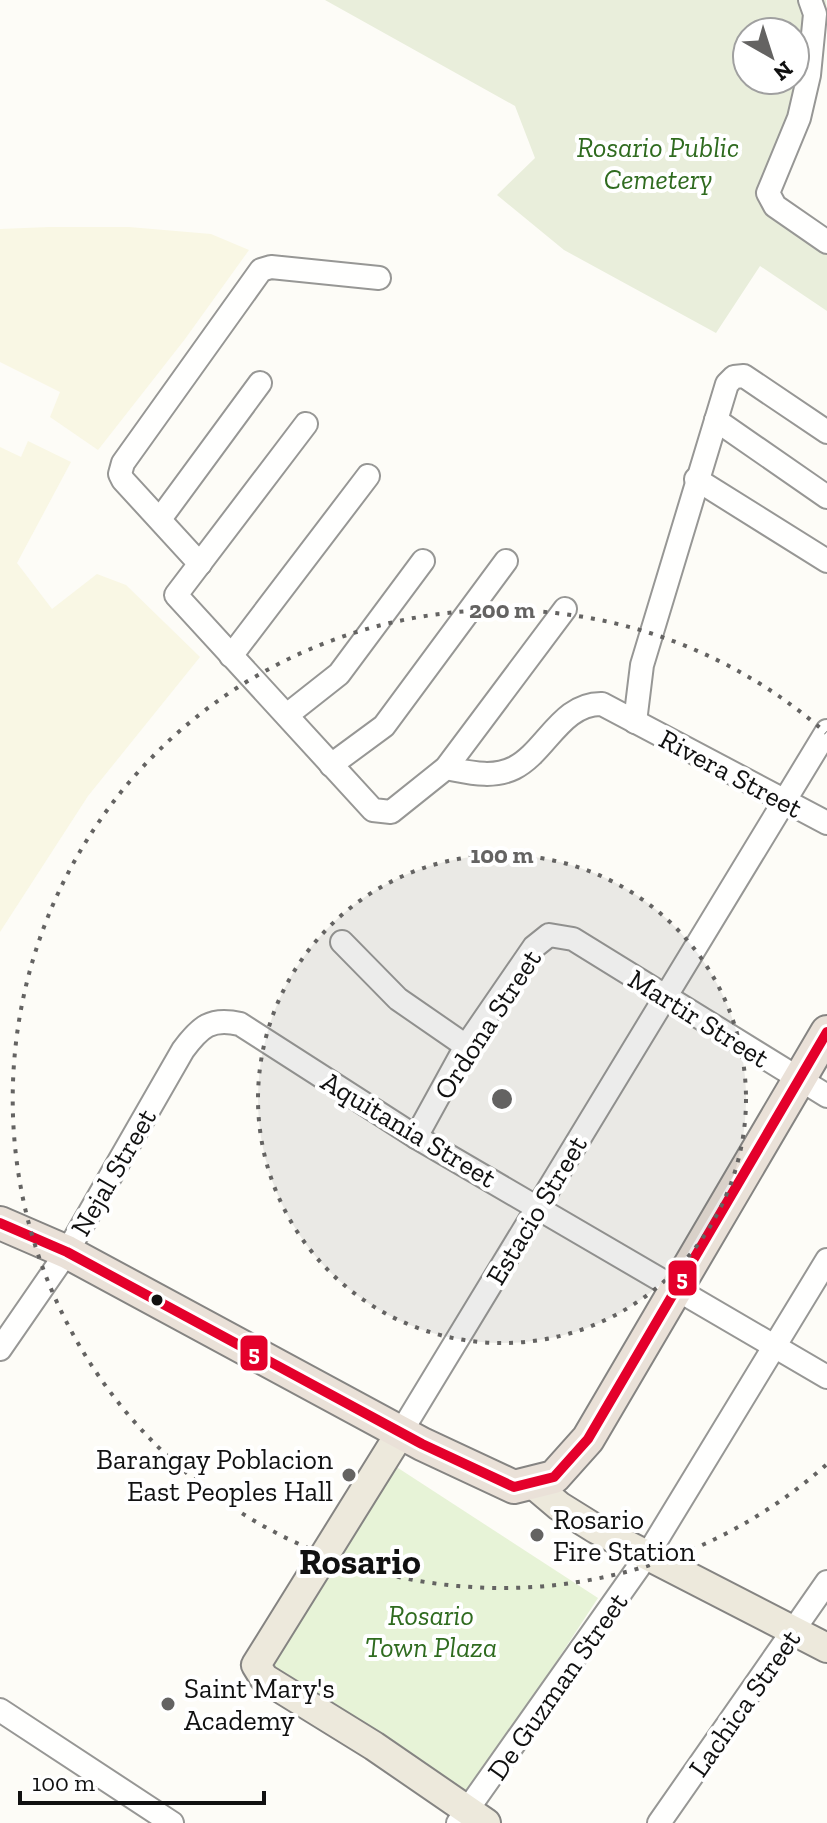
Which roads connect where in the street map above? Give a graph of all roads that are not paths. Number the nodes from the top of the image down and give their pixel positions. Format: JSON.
{"nodes":[{"id":1,"x":810,"y":0,"type":"edge"},
{"id":2,"x":827,"y":242,"type":"edge"},
{"id":3,"x":379,"y":278,"type":"dead end"},
{"id":4,"x":260,"y":383,"type":"dead end"},
{"id":5,"x":716,"y":420,"type":"junction"},
{"id":6,"x":306,"y":424,"type":"dead end"},
{"id":7,"x":827,"y":432,"type":"edge"},
{"id":8,"x":368,"y":476,"type":"dead end"},
{"id":9,"x":696,"y":479,"type":"junction"},
{"id":10,"x":827,"y":497,"type":"edge"},
{"id":11,"x":160,"y":519,"type":"junction"},
{"id":12,"x":423,"y":561,"type":"dead end"},
{"id":13,"x":506,"y":561,"type":"dead end"},
{"id":14,"x":827,"y":561,"type":"edge"},
{"id":15,"x":200,"y":564,"type":"junction"},
{"id":16,"x":565,"y":609,"type":"dead end"},
{"id":17,"x":231,"y":656,"type":"junction"},
{"id":18,"x":287,"y":715,"type":"junction"},
{"id":19,"x":635,"y":722,"type":"junction"},
{"id":20,"x":827,"y":731,"type":"edge"},
{"id":21,"x":331,"y":765,"type":"junction"},
{"id":22,"x":446,"y":768,"type":"junction"},
{"id":23,"x":783,"y":801,"type":"junction"},
{"id":24,"x":827,"y":823,"type":"edge"},
{"id":25,"x":573,"y":939,"type":"joint"},
{"id":26,"x":342,"y":942,"type":"dead end"},
{"id":27,"x":665,"y":999,"type":"junction"},
{"id":28,"x":240,"y":1024,"type":"joint"},
{"id":29,"x":827,"y":1032,"type":"edge"},
{"id":30,"x":466,"y":1046,"type":"junction"},
{"id":31,"x":814,"y":1088,"type":"edge"},
{"id":32,"x":416,"y":1137,"type":"junction"},
{"id":33,"x":538,"y":1206,"type":"junction"},
{"id":34,"x":0,"y":1223,"type":"edge"},
{"id":35,"x":67,"y":1252,"type":"junction"},
{"id":36,"x":827,"y":1260,"type":"edge"},
{"id":37,"x":676,"y":1290,"type":"junction"},
{"id":38,"x":776,"y":1345,"type":"junction"},
{"id":39,"x":0,"y":1349,"type":"edge"},
{"id":40,"x":827,"y":1377,"type":"edge"},
{"id":41,"x":401,"y":1432,"type":"junction"},
{"id":42,"x":533,"y":1484,"type":"junction"},
{"id":43,"x":648,"y":1554,"type":"junction"},
{"id":44,"x":827,"y":1582,"type":"edge"},
{"id":45,"x":796,"y":1630,"type":"junction"},
{"id":46,"x":827,"y":1648,"type":"edge"},
{"id":47,"x":0,"y":1710,"type":"edge"},
{"id":48,"x":471,"y":1819,"type":"edge"},
{"id":49,"x":163,"y":1820,"type":"edge"},
{"id":50,"x":659,"y":1823,"type":"edge"}],
"edges":[{"from":1,"to":2,"type":"street"},
{"from":3,"to":11,"type":"street"},
{"from":4,"to":11,"type":"street"},
{"from":5,"to":7,"type":"street"},
{"from":5,"to":9,"type":"street"},
{"from":5,"to":10,"type":"street"},
{"from":6,"to":15,"type":"street"},
{"from":8,"to":17,"type":"street"},
{"from":9,"to":14,"type":"street"},
{"from":9,"to":19,"type":"street"},
{"from":11,"to":15,"type":"street"},
{"from":12,"to":18,"type":"street"},
{"from":13,"to":21,"type":"street"},
{"from":15,"to":17,"type":"street"},
{"from":16,"to":22,"type":"street"},
{"from":17,"to":18,"type":"street"},
{"from":18,"to":21,"type":"street"},
{"from":19,"to":22,"type":"street","name":"Rivera Street"},
{"from":19,"to":23,"type":"street","name":"Rivera Street"},
{"from":20,"to":23,"type":"street","name":"Estacio Street"},
{"from":21,"to":22,"type":"street"},
{"from":23,"to":24,"type":"street","name":"Rivera Street"},
{"from":23,"to":27,"type":"street","name":"Estacio Street"},
{"from":25,"to":27,"type":"street","name":"Martir Street"},
{"from":25,"to":30,"type":"street","name":"Ordona Street"},
{"from":26,"to":30,"type":"street"},
{"from":27,"to":31,"type":"street","name":"Martir Street"},
{"from":27,"to":33,"type":"street","name":"Estacio Street"},
{"from":28,"to":32,"type":"street","name":"Aquitania Street"},
{"from":28,"to":35,"type":"street","name":"Nejal Street"},
{"from":29,"to":31,"type":"highway"},
{"from":30,"to":32,"type":"street","name":"Ordona Street"},
{"from":31,"to":37,"type":"highway"},
{"from":32,"to":33,"type":"street","name":"Aquitania Street"},
{"from":33,"to":37,"type":"street","name":"Aquitania Street"},
{"from":33,"to":41,"type":"street","name":"Estacio Street"},
{"from":34,"to":35,"type":"highway"},
{"from":35,"to":39,"type":"street","name":"Nejal Street"},
{"from":35,"to":41,"type":"highway"},
{"from":36,"to":38,"type":"street","name":"De Guzman Street"},
{"from":37,"to":38,"type":"street","name":"Aquitania Street"},
{"from":37,"to":42,"type":"highway"},
{"from":38,"to":40,"type":"street","name":"Aquitania Street"},
{"from":38,"to":43,"type":"street","name":"De Guzman Street"},
{"from":41,"to":42,"type":"highway"},
{"from":41,"to":48,"type":"main road","name":"Estacio Street"},
{"from":42,"to":43,"type":"main road"},
{"from":43,"to":45,"type":"main road"},
{"from":43,"to":48,"type":"street","name":"De Guzman Street"},
{"from":44,"to":45,"type":"street","name":"Lachica Street"},
{"from":45,"to":46,"type":"main road"},
{"from":45,"to":50,"type":"street","name":"Lachica Street"},
{"from":47,"to":49,"type":"street"}]}
